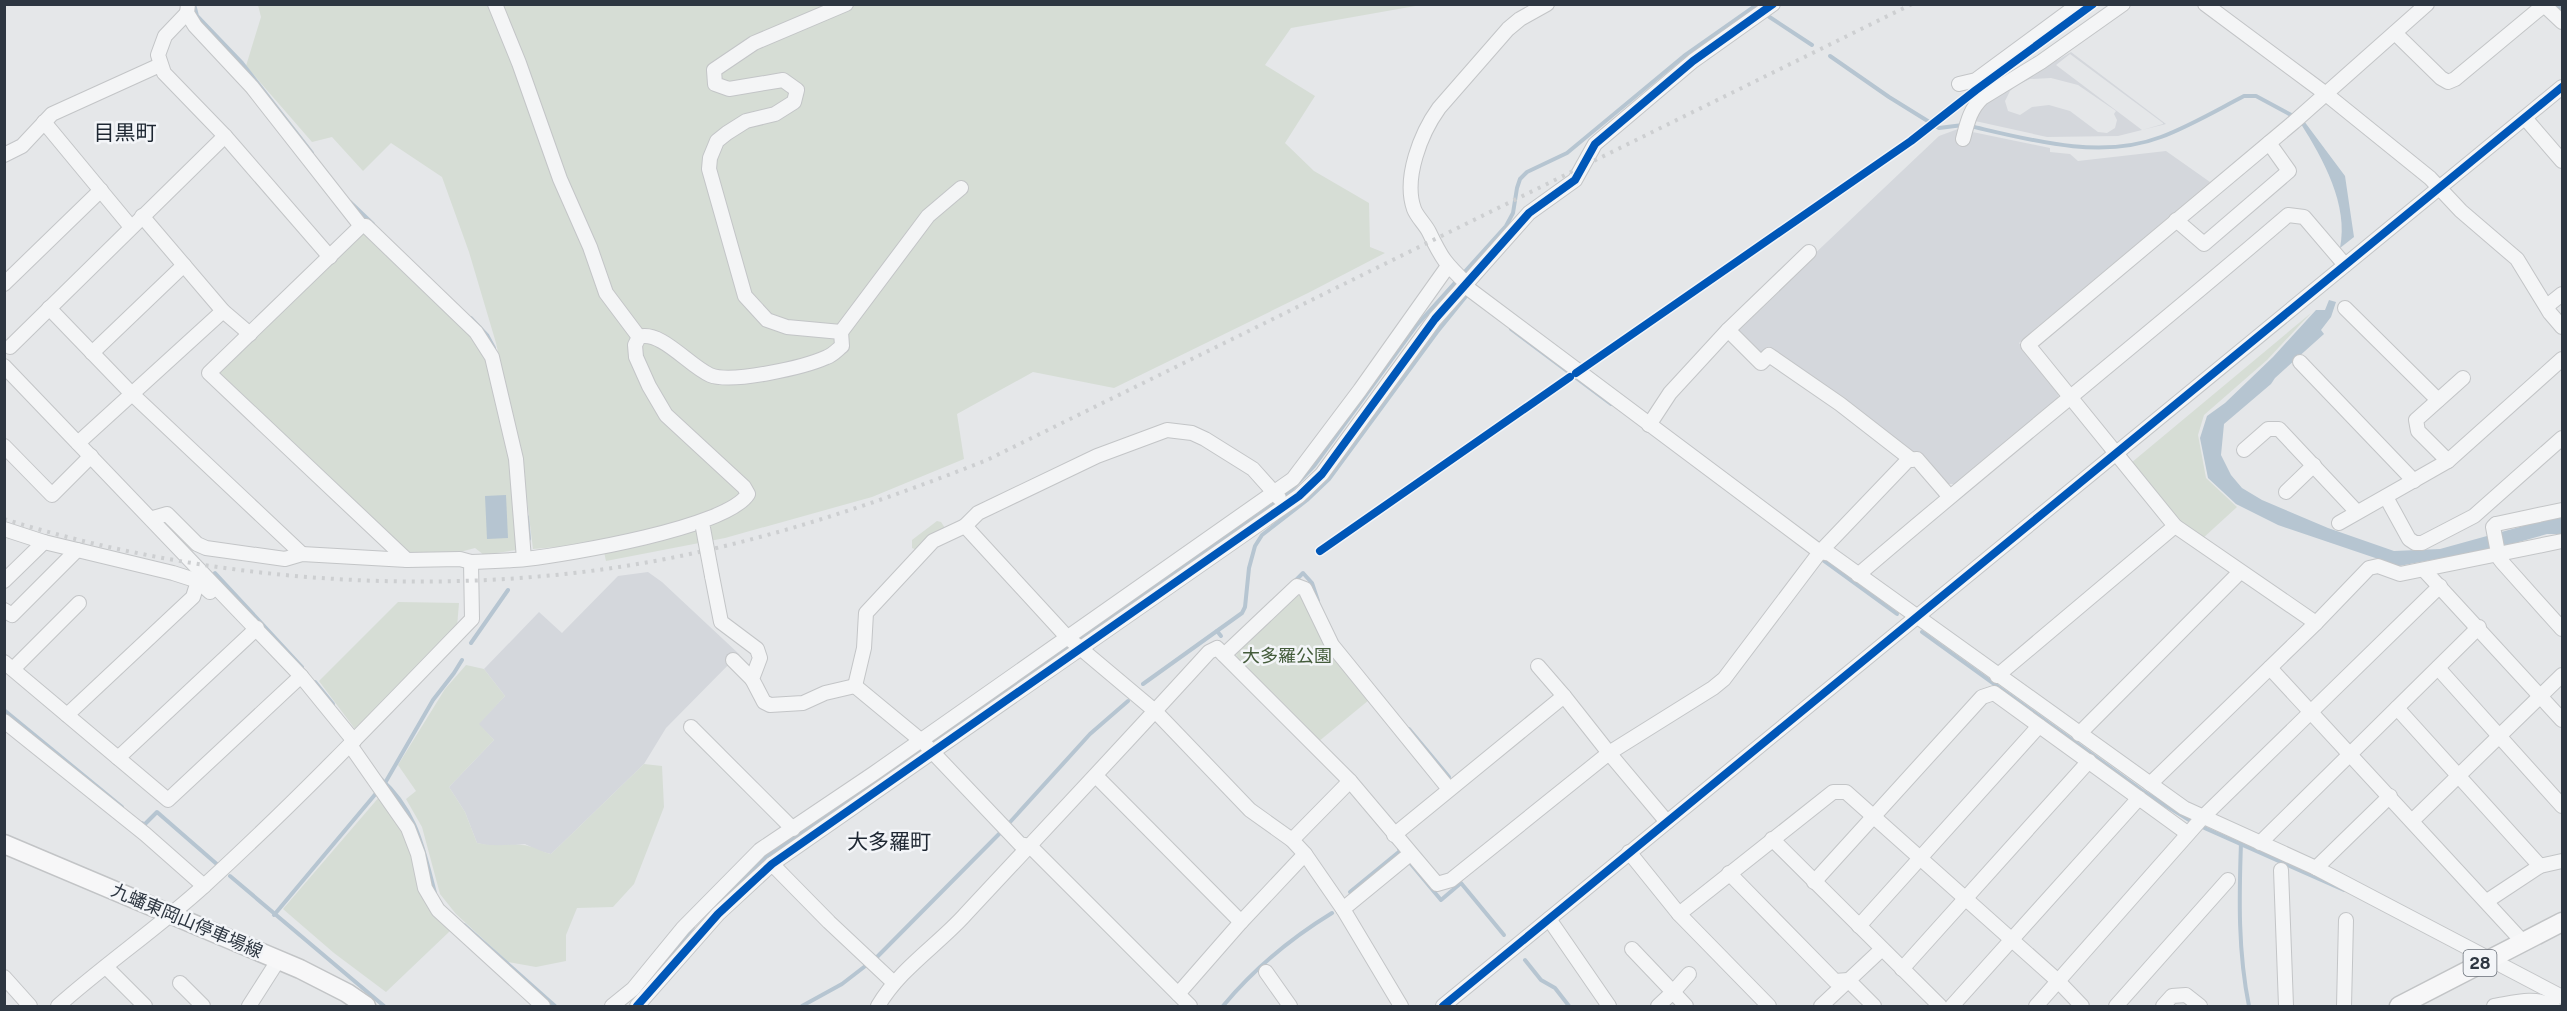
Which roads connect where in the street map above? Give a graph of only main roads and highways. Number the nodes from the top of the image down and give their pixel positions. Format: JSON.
{"nodes":[{"id":1,"x":4,"y":844,"type":"edge"},
{"id":2,"x":2562,"y":922,"type":"edge"},
{"id":3,"x":366,"y":1006,"type":"edge"},
{"id":4,"x":2399,"y":1006,"type":"edge"}],
"edges":[{"from":1,"to":3,"type":"main road","name":"九蟠東岡山停車場線"},
{"from":2,"to":4,"type":"main road","number":"28"}]}
